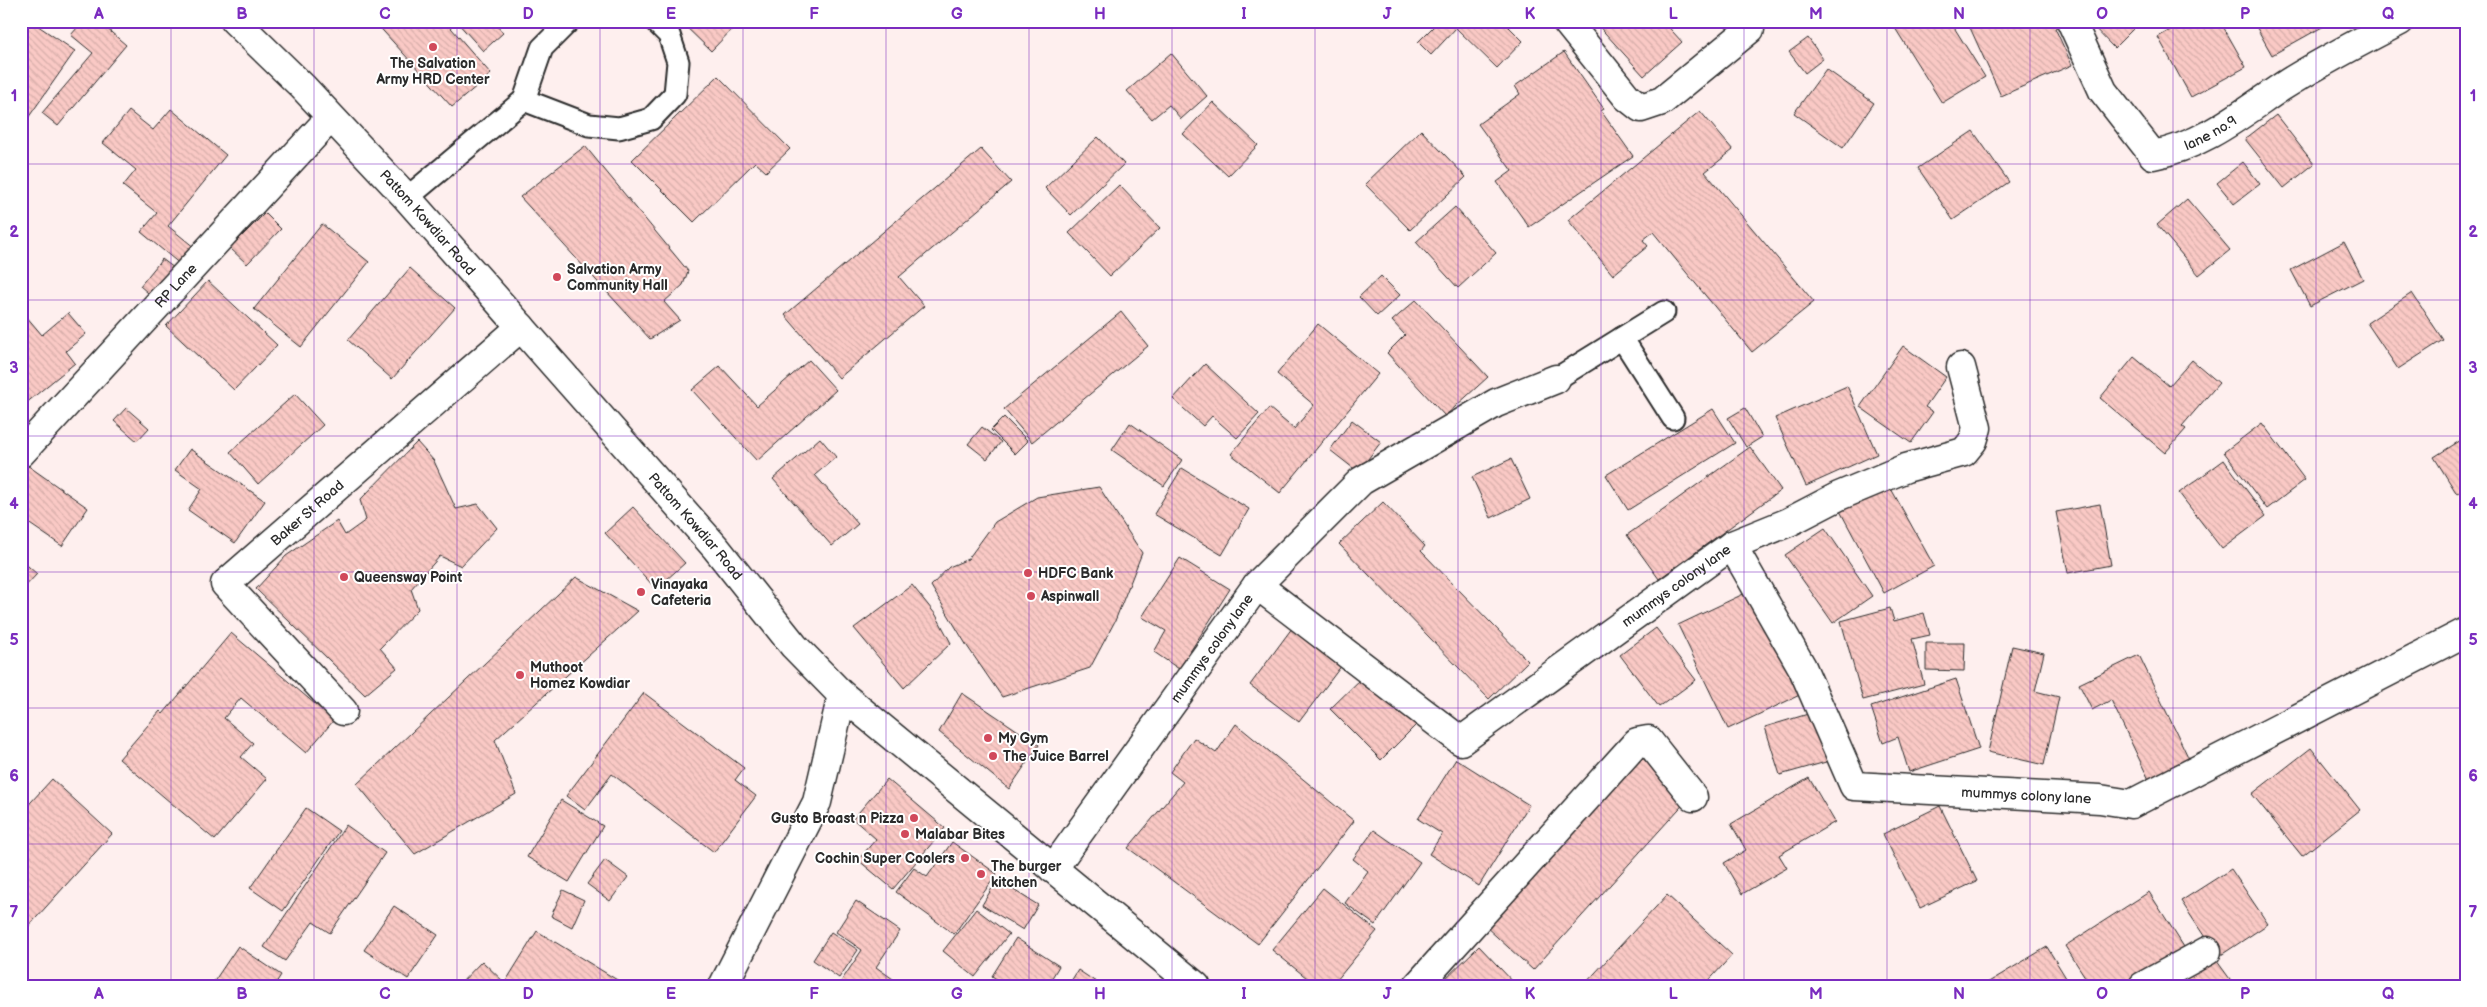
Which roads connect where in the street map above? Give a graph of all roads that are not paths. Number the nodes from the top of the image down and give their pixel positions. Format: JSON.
{"nodes":[{"id":1,"x":236,"y":21,"type":"edge"},
{"id":2,"x":569,"y":21,"type":"edge"},
{"id":3,"x":656,"y":21,"type":"edge"},
{"id":4,"x":1566,"y":21,"type":"edge"},
{"id":5,"x":2071,"y":21,"type":"edge"},
{"id":6,"x":2400,"y":21,"type":"edge"},
{"id":7,"x":1750,"y":29,"type":"dead end"},
{"id":8,"x":524,"y":100,"type":"junction"},
{"id":9,"x":330,"y":118,"type":"junction"},
{"id":10,"x":407,"y":198,"type":"junction"},
{"id":11,"x":1664,"y":312,"type":"dead end"},
{"id":12,"x":521,"y":327,"type":"junction"},
{"id":13,"x":1622,"y":338,"type":"junction"},
{"id":14,"x":1962,"y":367,"type":"dead end"},
{"id":15,"x":1556,"y":379,"type":"joint"},
{"id":16,"x":1673,"y":418,"type":"dead end"},
{"id":17,"x":21,"y":453,"type":"edge"},
{"id":18,"x":1732,"y":545,"type":"junction"},
{"id":19,"x":1257,"y":585,"type":"junction"},
{"id":20,"x":2466,"y":632,"type":"edge"},
{"id":21,"x":842,"y":696,"type":"junction"},
{"id":22,"x":343,"y":711,"type":"dead end"},
{"id":23,"x":1693,"y":797,"type":"dead end"},
{"id":24,"x":1053,"y":870,"type":"junction"},
{"id":25,"x":2207,"y":951,"type":"dead end"},
{"id":26,"x":723,"y":986,"type":"edge"},
{"id":27,"x":1196,"y":986,"type":"edge"},
{"id":28,"x":1416,"y":986,"type":"edge"},
{"id":29,"x":2143,"y":986,"type":"edge"}],
"edges":[{"from":1,"to":9,"type":"street","name":"Pattom Kowdiar Road"},
{"from":2,"to":8,"type":"lane"},
{"from":3,"to":8,"type":"lane"},
{"from":4,"to":7,"type":"street"},
{"from":5,"to":6,"type":"street","name":"lane no.9"},
{"from":8,"to":10,"type":"lane"},
{"from":9,"to":10,"type":"street","name":"Pattom Kowdiar Road"},
{"from":9,"to":17,"type":"street","name":"RP Lane"},
{"from":10,"to":12,"type":"street","name":"Pattom Kowdiar Road"},
{"from":11,"to":13,"type":"lane"},
{"from":12,"to":21,"type":"street","name":"Pattom Kowdiar Road"},
{"from":12,"to":22,"type":"street","name":"Baker St Road"},
{"from":13,"to":15,"type":"lane"},
{"from":13,"to":16,"type":"lane"},
{"from":14,"to":18,"type":"street"},
{"from":15,"to":19,"type":"street"},
{"from":18,"to":19,"type":"street","name":"mummys colony lane"},
{"from":18,"to":20,"type":"street","name":"mummys colony lane"},
{"from":19,"to":24,"type":"street","name":"mummys colony lane"},
{"from":21,"to":24,"type":"street","name":"Pattom Kowdiar Road"},
{"from":21,"to":26,"type":"street"},
{"from":23,"to":28,"type":"street"},
{"from":24,"to":27,"type":"street","name":"Pattom Kowdiar Road"},
{"from":25,"to":29,"type":"street"}]}
